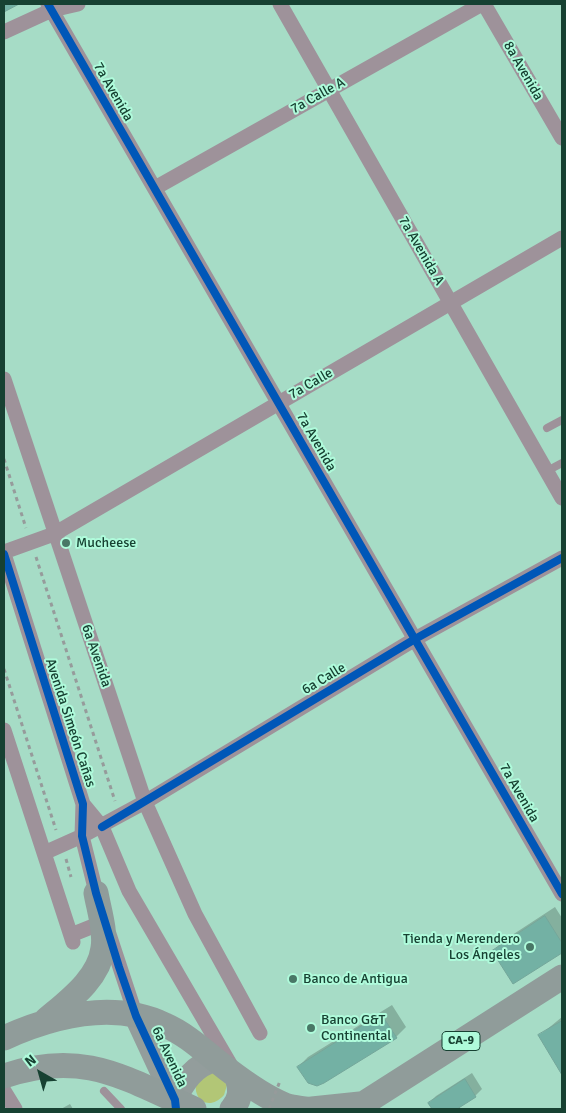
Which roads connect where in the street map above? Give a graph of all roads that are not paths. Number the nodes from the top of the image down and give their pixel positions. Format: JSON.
{"nodes":[{"id":1,"x":78,"y":4,"type":"edge"},
{"id":2,"x":280,"y":4,"type":"edge"},
{"id":3,"x":483,"y":4,"type":"edge"},
{"id":4,"x":50,"y":7,"type":"edge"},
{"id":5,"x":4,"y":32,"type":"edge"},
{"id":6,"x":329,"y":90,"type":"junction"},
{"id":7,"x":562,"y":138,"type":"edge"},
{"id":8,"x":155,"y":188,"type":"junction"},
{"id":9,"x":562,"y":238,"type":"edge"},
{"id":10,"x":450,"y":303,"type":"junction"},
{"id":11,"x":4,"y":379,"type":"edge"},
{"id":12,"x":279,"y":403,"type":"junction"},
{"id":13,"x":562,"y":420,"type":"edge"},
{"id":14,"x":547,"y":428,"type":"dead end"},
{"id":15,"x":562,"y":463,"type":"edge"},
{"id":16,"x":547,"y":471,"type":"junction"},
{"id":17,"x":562,"y":498,"type":"edge"},
{"id":18,"x":54,"y":534,"type":"junction"},
{"id":19,"x":4,"y":553,"type":"edge"},
{"id":20,"x":562,"y":558,"type":"edge"},
{"id":21,"x":415,"y":639,"type":"junction"},
{"id":22,"x":4,"y":730,"type":"edge"},
{"id":23,"x":145,"y":802,"type":"junction"},
{"id":24,"x":83,"y":804,"type":"junction"},
{"id":25,"x":102,"y":826,"type":"junction"},
{"id":26,"x":82,"y":836,"type":"junction"},
{"id":27,"x":44,"y":853,"type":"junction"},
{"id":28,"x":96,"y":893,"type":"junction"},
{"id":29,"x":562,"y":894,"type":"edge"},
{"id":30,"x":101,"y":923,"type":"junction"},
{"id":31,"x":562,"y":977,"type":"edge"},
{"id":32,"x":136,"y":1016,"type":"junction"},
{"id":33,"x":42,"y":1023,"type":"junction"},
{"id":34,"x":260,"y":1032,"type":"dead end"},
{"id":35,"x":4,"y":1038,"type":"edge"},
{"id":36,"x":215,"y":1060,"type":"junction"},
{"id":37,"x":4,"y":1076,"type":"edge"},
{"id":38,"x":237,"y":1076,"type":"junction"},
{"id":39,"x":104,"y":1091,"type":"dead end"},
{"id":40,"x":4,"y":1092,"type":"edge"},
{"id":41,"x":182,"y":1106,"type":"edge"},
{"id":42,"x":357,"y":1107,"type":"edge"},
{"id":43,"x":15,"y":1109,"type":"edge"},
{"id":44,"x":121,"y":1109,"type":"edge"},
{"id":45,"x":232,"y":1109,"type":"edge"},
{"id":46,"x":307,"y":1109,"type":"edge"},
{"id":47,"x":312,"y":1109,"type":"edge"}],
"edges":[{"from":1,"to":4,"type":"street"},
{"from":2,"to":6,"type":"street","name":"7a Avenida A"},
{"from":3,"to":6,"type":"street","name":"7a Calle A"},
{"from":3,"to":7,"type":"street","name":"8a Avenida"},
{"from":4,"to":5,"type":"street"},
{"from":4,"to":8,"type":"street","name":"7a Avenida"},
{"from":6,"to":8,"type":"street","name":"7a Calle A"},
{"from":6,"to":10,"type":"street","name":"7a Avenida A"},
{"from":8,"to":12,"type":"street","name":"7a Avenida"},
{"from":9,"to":10,"type":"street","name":"7a Calle"},
{"from":10,"to":12,"type":"street","name":"7a Calle"},
{"from":10,"to":16,"type":"street","name":"7a Avenida A"},
{"from":11,"to":18,"type":"street","name":"6a Avenida"},
{"from":12,"to":18,"type":"street","name":"7a Calle"},
{"from":12,"to":21,"type":"street","name":"7a Avenida"},
{"from":13,"to":14,"type":"lane"},
{"from":15,"to":16,"type":"lane"},
{"from":16,"to":17,"type":"street","name":"7a Avenida A"},
{"from":18,"to":19,"type":"street","name":"7a Calle"},
{"from":18,"to":23,"type":"street","name":"6a Avenida"},
{"from":19,"to":24,"type":"street","name":"Avenida Simeón Cañas"},
{"from":20,"to":21,"type":"street","name":"6a Calle"},
{"from":21,"to":23,"type":"street","name":"6a Calle"},
{"from":21,"to":29,"type":"street","name":"7a Avenida"},
{"from":22,"to":27,"type":"street"},
{"from":23,"to":25,"type":"street","name":"6a Calle"},
{"from":23,"to":34,"type":"street","name":"6a Avenida"},
{"from":24,"to":25,"type":"street","name":"Avenida Simeón Cañas"},
{"from":24,"to":26,"type":"street","name":"Avenida Simeón Cañas"},
{"from":25,"to":26,"type":"street","name":"6a Calle"},
{"from":25,"to":38,"type":"street","name":"Avenida Simeón Cañas"},
{"from":26,"to":27,"type":"street","name":"6a Calle"},
{"from":26,"to":28,"type":"street","name":"Avenida Simeón Cañas"},
{"from":27,"to":30,"type":"street"},
{"from":28,"to":30,"type":"highway"},
{"from":28,"to":32,"type":"street","name":"Avenida Simeón Cañas"},
{"from":30,"to":33,"type":"highway"},
{"from":31,"to":42,"type":"highway","number":"CA-9"},
{"from":32,"to":33,"type":"highway"},
{"from":32,"to":36,"type":"highway"},
{"from":32,"to":41,"type":"main road","name":"6a Avenida"},
{"from":33,"to":35,"type":"highway"},
{"from":36,"to":38,"type":"highway"},
{"from":36,"to":41,"type":"main road","name":"6a Avenida"},
{"from":37,"to":41,"type":"highway"},
{"from":38,"to":45,"type":"highway"},
{"from":38,"to":46,"type":"highway"},
{"from":39,"to":44,"type":"lane"},
{"from":40,"to":43,"type":"street"},
{"from":42,"to":47,"type":"highway","number":"CA-9"}]}
